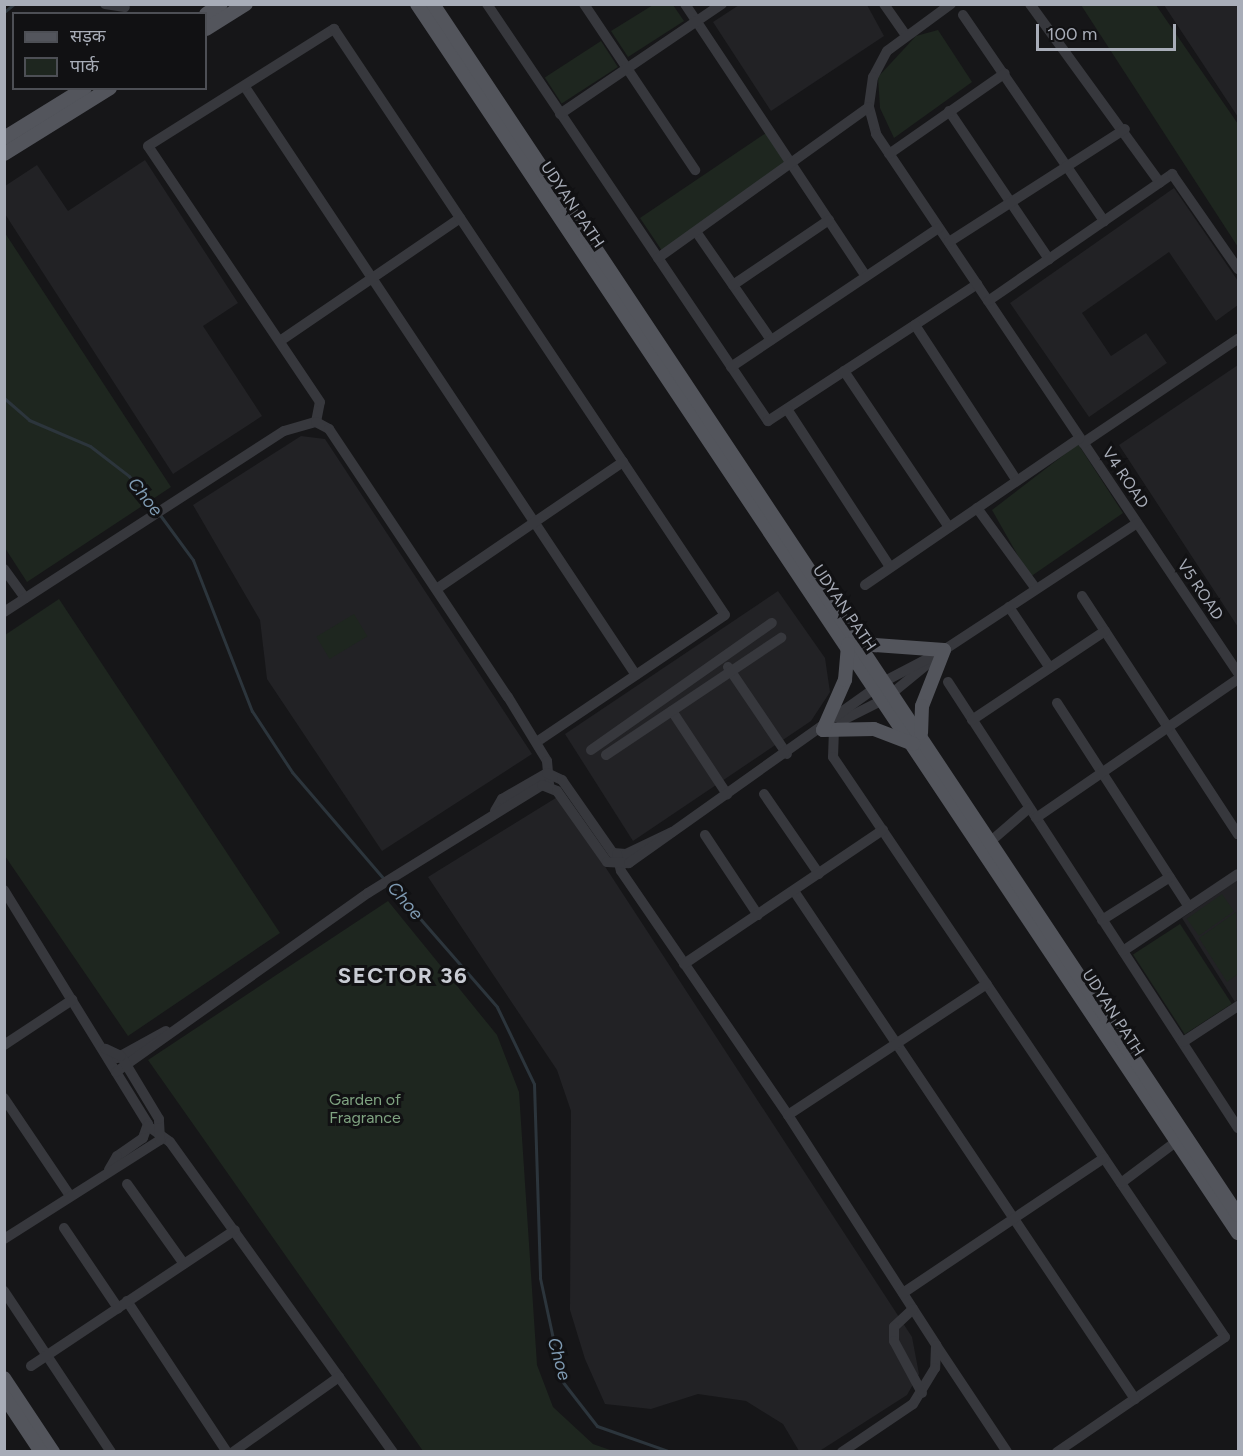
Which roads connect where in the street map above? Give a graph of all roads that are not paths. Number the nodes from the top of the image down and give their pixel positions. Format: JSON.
{"nodes":[{"id":1,"x":105,"y":4,"type":"edge"},
{"id":2,"x":221,"y":4,"type":"edge"},
{"id":3,"x":246,"y":4,"type":"edge"},
{"id":4,"x":487,"y":4,"type":"edge"},
{"id":5,"x":584,"y":4,"type":"edge"},
{"id":6,"x":685,"y":4,"type":"edge"},
{"id":7,"x":722,"y":4,"type":"edge"},
{"id":8,"x":884,"y":4,"type":"edge"},
{"id":9,"x":951,"y":4,"type":"edge"},
{"id":10,"x":1030,"y":4,"type":"edge"},
{"id":11,"x":420,"y":6,"type":"edge"},
{"id":12,"x":125,"y":7,"type":"dead end"},
{"id":13,"x":207,"y":13,"type":"edge"},
{"id":14,"x":963,"y":15,"type":"dead end"},
{"id":15,"x":697,"y":22,"type":"junction"},
{"id":16,"x":207,"y":28,"type":"edge"},
{"id":17,"x":905,"y":34,"type":"junction"},
{"id":18,"x":627,"y":69,"type":"junction"},
{"id":19,"x":1005,"y":73,"type":"junction"},
{"id":20,"x":244,"y":87,"type":"junction"},
{"id":21,"x":82,"y":90,"type":"edge"},
{"id":22,"x":107,"y":90,"type":"edge"},
{"id":23,"x":869,"y":107,"type":"junction"},
{"id":24,"x":949,"y":111,"type":"junction"},
{"id":25,"x":560,"y":114,"type":"junction"},
{"id":26,"x":1125,"y":129,"type":"junction"},
{"id":27,"x":4,"y":138,"type":"edge"},
{"id":28,"x":4,"y":154,"type":"edge"},
{"id":29,"x":889,"y":154,"type":"junction"},
{"id":30,"x":790,"y":162,"type":"junction"},
{"id":31,"x":1067,"y":166,"type":"junction"},
{"id":32,"x":696,"y":170,"type":"dead end"},
{"id":33,"x":1160,"y":183,"type":"junction"},
{"id":34,"x":1011,"y":202,"type":"junction"},
{"id":35,"x":460,"y":218,"type":"junction"},
{"id":36,"x":829,"y":220,"type":"junction"},
{"id":37,"x":1104,"y":221,"type":"junction"},
{"id":38,"x":939,"y":228,"type":"junction"},
{"id":39,"x":698,"y":233,"type":"junction"},
{"id":40,"x":948,"y":242,"type":"junction"},
{"id":41,"x":658,"y":258,"type":"junction"},
{"id":42,"x":1049,"y":259,"type":"junction"},
{"id":43,"x":1239,"y":269,"type":"edge"},
{"id":44,"x":866,"y":276,"type":"junction"},
{"id":45,"x":372,"y":278,"type":"junction"},
{"id":46,"x":977,"y":284,"type":"junction"},
{"id":47,"x":734,"y":285,"type":"junction"},
{"id":48,"x":988,"y":301,"type":"junction"},
{"id":49,"x":915,"y":325,"type":"junction"},
{"id":50,"x":1239,"y":339,"type":"edge"},
{"id":51,"x":771,"y":340,"type":"junction"},
{"id":52,"x":279,"y":341,"type":"junction"},
{"id":53,"x":731,"y":366,"type":"junction"},
{"id":54,"x":844,"y":371,"type":"junction"},
{"id":55,"x":787,"y":409,"type":"junction"},
{"id":56,"x":316,"y":422,"type":"junction"},
{"id":57,"x":1082,"y":440,"type":"junction"},
{"id":58,"x":623,"y":462,"type":"junction"},
{"id":59,"x":1017,"y":481,"type":"junction"},
{"id":60,"x":977,"y":508,"type":"junction"},
{"id":61,"x":533,"y":521,"type":"junction"},
{"id":62,"x":1137,"y":522,"type":"junction"},
{"id":63,"x":949,"y":527,"type":"junction"},
{"id":64,"x":890,"y":567,"type":"junction"},
{"id":65,"x":4,"y":569,"type":"edge"},
{"id":66,"x":865,"y":585,"type":"dead end"},
{"id":67,"x":438,"y":588,"type":"junction"},
{"id":68,"x":1036,"y":589,"type":"junction"},
{"id":69,"x":1082,"y":596,"type":"dead end"},
{"id":70,"x":25,"y":598,"type":"junction"},
{"id":71,"x":1009,"y":607,"type":"junction"},
{"id":72,"x":4,"y":612,"type":"edge"},
{"id":73,"x":772,"y":623,"type":"dead end"},
{"id":74,"x":1106,"y":631,"type":"junction"},
{"id":75,"x":782,"y":638,"type":"dead end"},
{"id":76,"x":852,"y":640,"type":"junction"},
{"id":77,"x":944,"y":650,"type":"junction"},
{"id":78,"x":722,"y":659,"type":"junction"},
{"id":79,"x":1050,"y":668,"type":"junction"},
{"id":80,"x":732,"y":672,"type":"junction"},
{"id":81,"x":1239,"y":674,"type":"edge"},
{"id":82,"x":636,"y":675,"type":"junction"},
{"id":83,"x":1239,"y":679,"type":"edge"},
{"id":84,"x":948,"y":682,"type":"dead end"},
{"id":85,"x":880,"y":684,"type":"junction"},
{"id":86,"x":889,"y":696,"type":"junction"},
{"id":87,"x":1057,"y":703,"type":"dead end"},
{"id":88,"x":672,"y":711,"type":"junction"},
{"id":89,"x":972,"y":720,"type":"junction"},
{"id":90,"x":1168,"y":727,"type":"junction"},
{"id":91,"x":828,"y":729,"type":"junction"},
{"id":92,"x":918,"y":740,"type":"junction"},
{"id":93,"x":537,"y":742,"type":"junction"},
{"id":94,"x":591,"y":750,"type":"dead end"},
{"id":95,"x":787,"y":754,"type":"junction"},
{"id":96,"x":606,"y":755,"type":"dead end"},
{"id":97,"x":549,"y":773,"type":"junction"},
{"id":98,"x":1102,"y":773,"type":"junction"},
{"id":99,"x":549,"y":785,"type":"junction"},
{"id":100,"x":727,"y":794,"type":"junction"},
{"id":101,"x":764,"y":794,"type":"dead end"},
{"id":102,"x":495,"y":811,"type":"junction"},
{"id":103,"x":1032,"y":813,"type":"junction"},
{"id":104,"x":883,"y":830,"type":"junction"},
{"id":105,"x":1239,"y":834,"type":"edge"},
{"id":106,"x":705,"y":835,"type":"dead end"},
{"id":107,"x":991,"y":841,"type":"junction"},
{"id":108,"x":618,"y":859,"type":"junction"},
{"id":109,"x":819,"y":874,"type":"junction"},
{"id":110,"x":1239,"y":874,"type":"edge"},
{"id":111,"x":1170,"y":878,"type":"junction"},
{"id":112,"x":4,"y":890,"type":"edge"},
{"id":113,"x":794,"y":891,"type":"junction"},
{"id":114,"x":1189,"y":907,"type":"junction"},
{"id":115,"x":758,"y":915,"type":"junction"},
{"id":116,"x":1102,"y":920,"type":"junction"},
{"id":117,"x":1123,"y":951,"type":"junction"},
{"id":118,"x":684,"y":964,"type":"junction"},
{"id":119,"x":987,"y":984,"type":"junction"},
{"id":120,"x":72,"y":1000,"type":"junction"},
{"id":121,"x":1239,"y":1006,"type":"edge"},
{"id":122,"x":1183,"y":1042,"type":"junction"},
{"id":123,"x":4,"y":1045,"type":"edge"},
{"id":124,"x":897,"y":1045,"type":"junction"},
{"id":125,"x":106,"y":1048,"type":"junction"},
{"id":126,"x":124,"y":1060,"type":"junction"},
{"id":127,"x":113,"y":1067,"type":"junction"},
{"id":128,"x":4,"y":1098,"type":"edge"},
{"id":129,"x":788,"y":1115,"type":"junction"},
{"id":130,"x":148,"y":1126,"type":"junction"},
{"id":131,"x":1239,"y":1128,"type":"edge"},
{"id":132,"x":162,"y":1134,"type":"junction"},
{"id":133,"x":1177,"y":1141,"type":"junction"},
{"id":134,"x":1104,"y":1158,"type":"junction"},
{"id":135,"x":109,"y":1170,"type":"junction"},
{"id":136,"x":1121,"y":1183,"type":"junction"},
{"id":137,"x":127,"y":1184,"type":"dead end"},
{"id":138,"x":70,"y":1196,"type":"junction"},
{"id":139,"x":1239,"y":1215,"type":"edge"},
{"id":140,"x":1014,"y":1219,"type":"junction"},
{"id":141,"x":64,"y":1228,"type":"dead end"},
{"id":142,"x":235,"y":1230,"type":"junction"},
{"id":143,"x":1239,"y":1233,"type":"edge"},
{"id":144,"x":4,"y":1239,"type":"edge"},
{"id":145,"x":184,"y":1264,"type":"junction"},
{"id":146,"x":4,"y":1291,"type":"edge"},
{"id":147,"x":903,"y":1293,"type":"junction"},
{"id":148,"x":123,"y":1305,"type":"junction"},
{"id":149,"x":913,"y":1309,"type":"junction"},
{"id":150,"x":936,"y":1345,"type":"junction"},
{"id":151,"x":47,"y":1355,"type":"junction"},
{"id":152,"x":31,"y":1366,"type":"dead end"},
{"id":153,"x":339,"y":1377,"type":"junction"},
{"id":154,"x":4,"y":1378,"type":"edge"},
{"id":155,"x":922,"y":1393,"type":"junction"},
{"id":156,"x":4,"y":1396,"type":"edge"},
{"id":157,"x":1135,"y":1399,"type":"junction"},
{"id":158,"x":41,"y":1452,"type":"edge"},
{"id":159,"x":54,"y":1452,"type":"edge"},
{"id":160,"x":111,"y":1452,"type":"edge"},
{"id":161,"x":227,"y":1452,"type":"edge"},
{"id":162,"x":233,"y":1452,"type":"edge"},
{"id":163,"x":393,"y":1452,"type":"edge"},
{"id":164,"x":842,"y":1452,"type":"edge"},
{"id":165,"x":1007,"y":1452,"type":"edge"},
{"id":166,"x":1057,"y":1452,"type":"edge"}],
"edges":[{"from":1,"to":12,"type":"street"},
{"from":2,"to":13,"type":"main road"},
{"from":3,"to":16,"type":"main road"},
{"from":4,"to":25,"type":"street"},
{"from":5,"to":18,"type":"street"},
{"from":6,"to":15,"type":"street"},
{"from":7,"to":15,"type":"street"},
{"from":8,"to":17,"type":"street"},
{"from":9,"to":17,"type":"street"},
{"from":10,"to":26,"type":"street"},
{"from":11,"to":76,"type":"main road","name":"UDYAN PATH"},
{"from":14,"to":19,"type":"street"},
{"from":15,"to":18,"type":"street"},
{"from":15,"to":30,"type":"street"},
{"from":17,"to":23,"type":"street"},
{"from":18,"to":25,"type":"street"},
{"from":18,"to":32,"type":"street"},
{"from":19,"to":24,"type":"street"},
{"from":19,"to":31,"type":"street"},
{"from":20,"to":35,"type":"street"},
{"from":20,"to":45,"type":"street"},
{"from":20,"to":52,"type":"street"},
{"from":21,"to":27,"type":"main road"},
{"from":22,"to":28,"type":"main road"},
{"from":23,"to":29,"type":"street"},
{"from":23,"to":30,"type":"street"},
{"from":24,"to":29,"type":"street"},
{"from":24,"to":34,"type":"street"},
{"from":25,"to":41,"type":"street"},
{"from":26,"to":31,"type":"street"},
{"from":26,"to":33,"type":"street"},
{"from":29,"to":38,"type":"street"},
{"from":30,"to":36,"type":"street"},
{"from":30,"to":39,"type":"street"},
{"from":31,"to":34,"type":"street"},
{"from":31,"to":37,"type":"street"},
{"from":33,"to":37,"type":"street"},
{"from":33,"to":43,"type":"street"},
{"from":34,"to":40,"type":"street"},
{"from":34,"to":42,"type":"street"},
{"from":35,"to":45,"type":"street"},
{"from":35,"to":58,"type":"street"},
{"from":36,"to":44,"type":"street"},
{"from":36,"to":47,"type":"street"},
{"from":37,"to":42,"type":"street"},
{"from":38,"to":40,"type":"street"},
{"from":38,"to":44,"type":"street"},
{"from":39,"to":41,"type":"street"},
{"from":39,"to":47,"type":"street"},
{"from":40,"to":46,"type":"street"},
{"from":41,"to":53,"type":"street"},
{"from":42,"to":48,"type":"street"},
{"from":44,"to":51,"type":"street"},
{"from":45,"to":52,"type":"street"},
{"from":45,"to":61,"type":"street"},
{"from":46,"to":48,"type":"street"},
{"from":46,"to":49,"type":"street"},
{"from":47,"to":51,"type":"street"},
{"from":48,"to":57,"type":"street"},
{"from":49,"to":54,"type":"street"},
{"from":49,"to":59,"type":"street"},
{"from":50,"to":57,"type":"street","name":"V4 ROAD"},
{"from":51,"to":53,"type":"street"},
{"from":52,"to":56,"type":"street"},
{"from":53,"to":55,"type":"street"},
{"from":54,"to":55,"type":"street"},
{"from":54,"to":63,"type":"street"},
{"from":55,"to":64,"type":"street"},
{"from":56,"to":67,"type":"street"},
{"from":56,"to":70,"type":"street"},
{"from":57,"to":59,"type":"street"},
{"from":57,"to":62,"type":"street","name":"V4 ROAD"},
{"from":58,"to":61,"type":"street"},
{"from":58,"to":82,"type":"street"},
{"from":59,"to":60,"type":"street"},
{"from":60,"to":63,"type":"street"},
{"from":60,"to":68,"type":"street"},
{"from":61,"to":67,"type":"street"},
{"from":61,"to":82,"type":"street"},
{"from":62,"to":68,"type":"street","name":"V4 ROAD"},
{"from":62,"to":81,"type":"street","name":"V5 ROAD"},
{"from":63,"to":64,"type":"street"},
{"from":64,"to":66,"type":"street"},
{"from":65,"to":70,"type":"street"},
{"from":67,"to":93,"type":"street"},
{"from":68,"to":71,"type":"street","name":"V4 ROAD"},
{"from":69,"to":74,"type":"street"},
{"from":70,"to":72,"type":"street"},
{"from":71,"to":77,"type":"street","name":"V4 ROAD"},
{"from":71,"to":79,"type":"street"},
{"from":73,"to":78,"type":"street"},
{"from":74,"to":79,"type":"street"},
{"from":74,"to":90,"type":"street"},
{"from":75,"to":80,"type":"street"},
{"from":76,"to":77,"type":"main road"},
{"from":76,"to":85,"type":"main road","name":"UDYAN PATH"},
{"from":76,"to":91,"type":"main road"},
{"from":77,"to":85,"type":"street"},
{"from":77,"to":86,"type":"street"},
{"from":77,"to":92,"type":"main road"},
{"from":78,"to":80,"type":"street"},
{"from":78,"to":94,"type":"street"},
{"from":79,"to":89,"type":"street"},
{"from":80,"to":88,"type":"street"},
{"from":80,"to":95,"type":"street"},
{"from":82,"to":93,"type":"street"},
{"from":83,"to":90,"type":"street"},
{"from":84,"to":89,"type":"street"},
{"from":85,"to":86,"type":"main road","name":"UDYAN PATH"},
{"from":85,"to":91,"type":"street"},
{"from":86,"to":91,"type":"street"},
{"from":86,"to":92,"type":"main road","name":"UDYAN PATH"},
{"from":87,"to":98,"type":"street"},
{"from":88,"to":96,"type":"street"},
{"from":88,"to":100,"type":"street"},
{"from":89,"to":103,"type":"street"},
{"from":90,"to":98,"type":"street"},
{"from":90,"to":105,"type":"street"},
{"from":91,"to":92,"type":"main road"},
{"from":91,"to":95,"type":"street"},
{"from":91,"to":104,"type":"street"},
{"from":92,"to":107,"type":"main road","name":"UDYAN PATH"},
{"from":92,"to":133,"type":"main road","name":"UDYAN PATH"},
{"from":93,"to":97,"type":"street"},
{"from":95,"to":100,"type":"street"},
{"from":97,"to":99,"type":"street"},
{"from":97,"to":102,"type":"street"},
{"from":97,"to":108,"type":"street"},
{"from":98,"to":103,"type":"street"},
{"from":98,"to":111,"type":"street"},
{"from":99,"to":102,"type":"street"},
{"from":99,"to":108,"type":"street"},
{"from":100,"to":108,"type":"street"},
{"from":101,"to":109,"type":"street"},
{"from":102,"to":126,"type":"street"},
{"from":103,"to":107,"type":"street"},
{"from":103,"to":116,"type":"street"},
{"from":104,"to":109,"type":"street"},
{"from":104,"to":119,"type":"street"},
{"from":106,"to":115,"type":"street"},
{"from":107,"to":139,"type":"main road","name":"UDYAN PATH"},
{"from":108,"to":118,"type":"street"},
{"from":109,"to":113,"type":"street"},
{"from":110,"to":114,"type":"street"},
{"from":111,"to":114,"type":"street"},
{"from":111,"to":116,"type":"street"},
{"from":112,"to":120,"type":"street"},
{"from":113,"to":115,"type":"street"},
{"from":113,"to":124,"type":"street"},
{"from":114,"to":117,"type":"street"},
{"from":115,"to":118,"type":"street"},
{"from":116,"to":117,"type":"street"},
{"from":117,"to":122,"type":"street"},
{"from":118,"to":129,"type":"street"},
{"from":119,"to":124,"type":"street"},
{"from":119,"to":134,"type":"street"},
{"from":120,"to":123,"type":"street"},
{"from":120,"to":125,"type":"street"},
{"from":121,"to":122,"type":"street"},
{"from":122,"to":131,"type":"street"},
{"from":124,"to":129,"type":"street"},
{"from":124,"to":140,"type":"street"},
{"from":125,"to":126,"type":"street"},
{"from":125,"to":127,"type":"street"},
{"from":126,"to":127,"type":"street"},
{"from":126,"to":132,"type":"street"},
{"from":127,"to":130,"type":"street"},
{"from":128,"to":138,"type":"street"},
{"from":129,"to":147,"type":"street"},
{"from":130,"to":132,"type":"street"},
{"from":130,"to":135,"type":"street"},
{"from":132,"to":135,"type":"street"},
{"from":132,"to":142,"type":"street"},
{"from":133,"to":136,"type":"street"},
{"from":133,"to":143,"type":"main road","name":"UDYAN PATH"},
{"from":134,"to":136,"type":"street"},
{"from":134,"to":140,"type":"street"},
{"from":135,"to":138,"type":"street"},
{"from":136,"to":157,"type":"street"},
{"from":137,"to":145,"type":"street"},
{"from":138,"to":144,"type":"street"},
{"from":140,"to":147,"type":"street"},
{"from":140,"to":157,"type":"street"},
{"from":141,"to":148,"type":"street"},
{"from":142,"to":145,"type":"street"},
{"from":142,"to":153,"type":"street"},
{"from":145,"to":148,"type":"street"},
{"from":146,"to":151,"type":"street"},
{"from":147,"to":149,"type":"street"},
{"from":148,"to":151,"type":"street"},
{"from":148,"to":161,"type":"street"},
{"from":149,"to":150,"type":"street"},
{"from":149,"to":155,"type":"street"},
{"from":150,"to":155,"type":"street"},
{"from":150,"to":165,"type":"street"},
{"from":151,"to":152,"type":"street"},
{"from":151,"to":160,"type":"street"},
{"from":153,"to":162,"type":"street"},
{"from":153,"to":163,"type":"street"},
{"from":154,"to":159,"type":"main road"},
{"from":155,"to":164,"type":"street"},
{"from":156,"to":158,"type":"main road"},
{"from":157,"to":166,"type":"street"}]}
